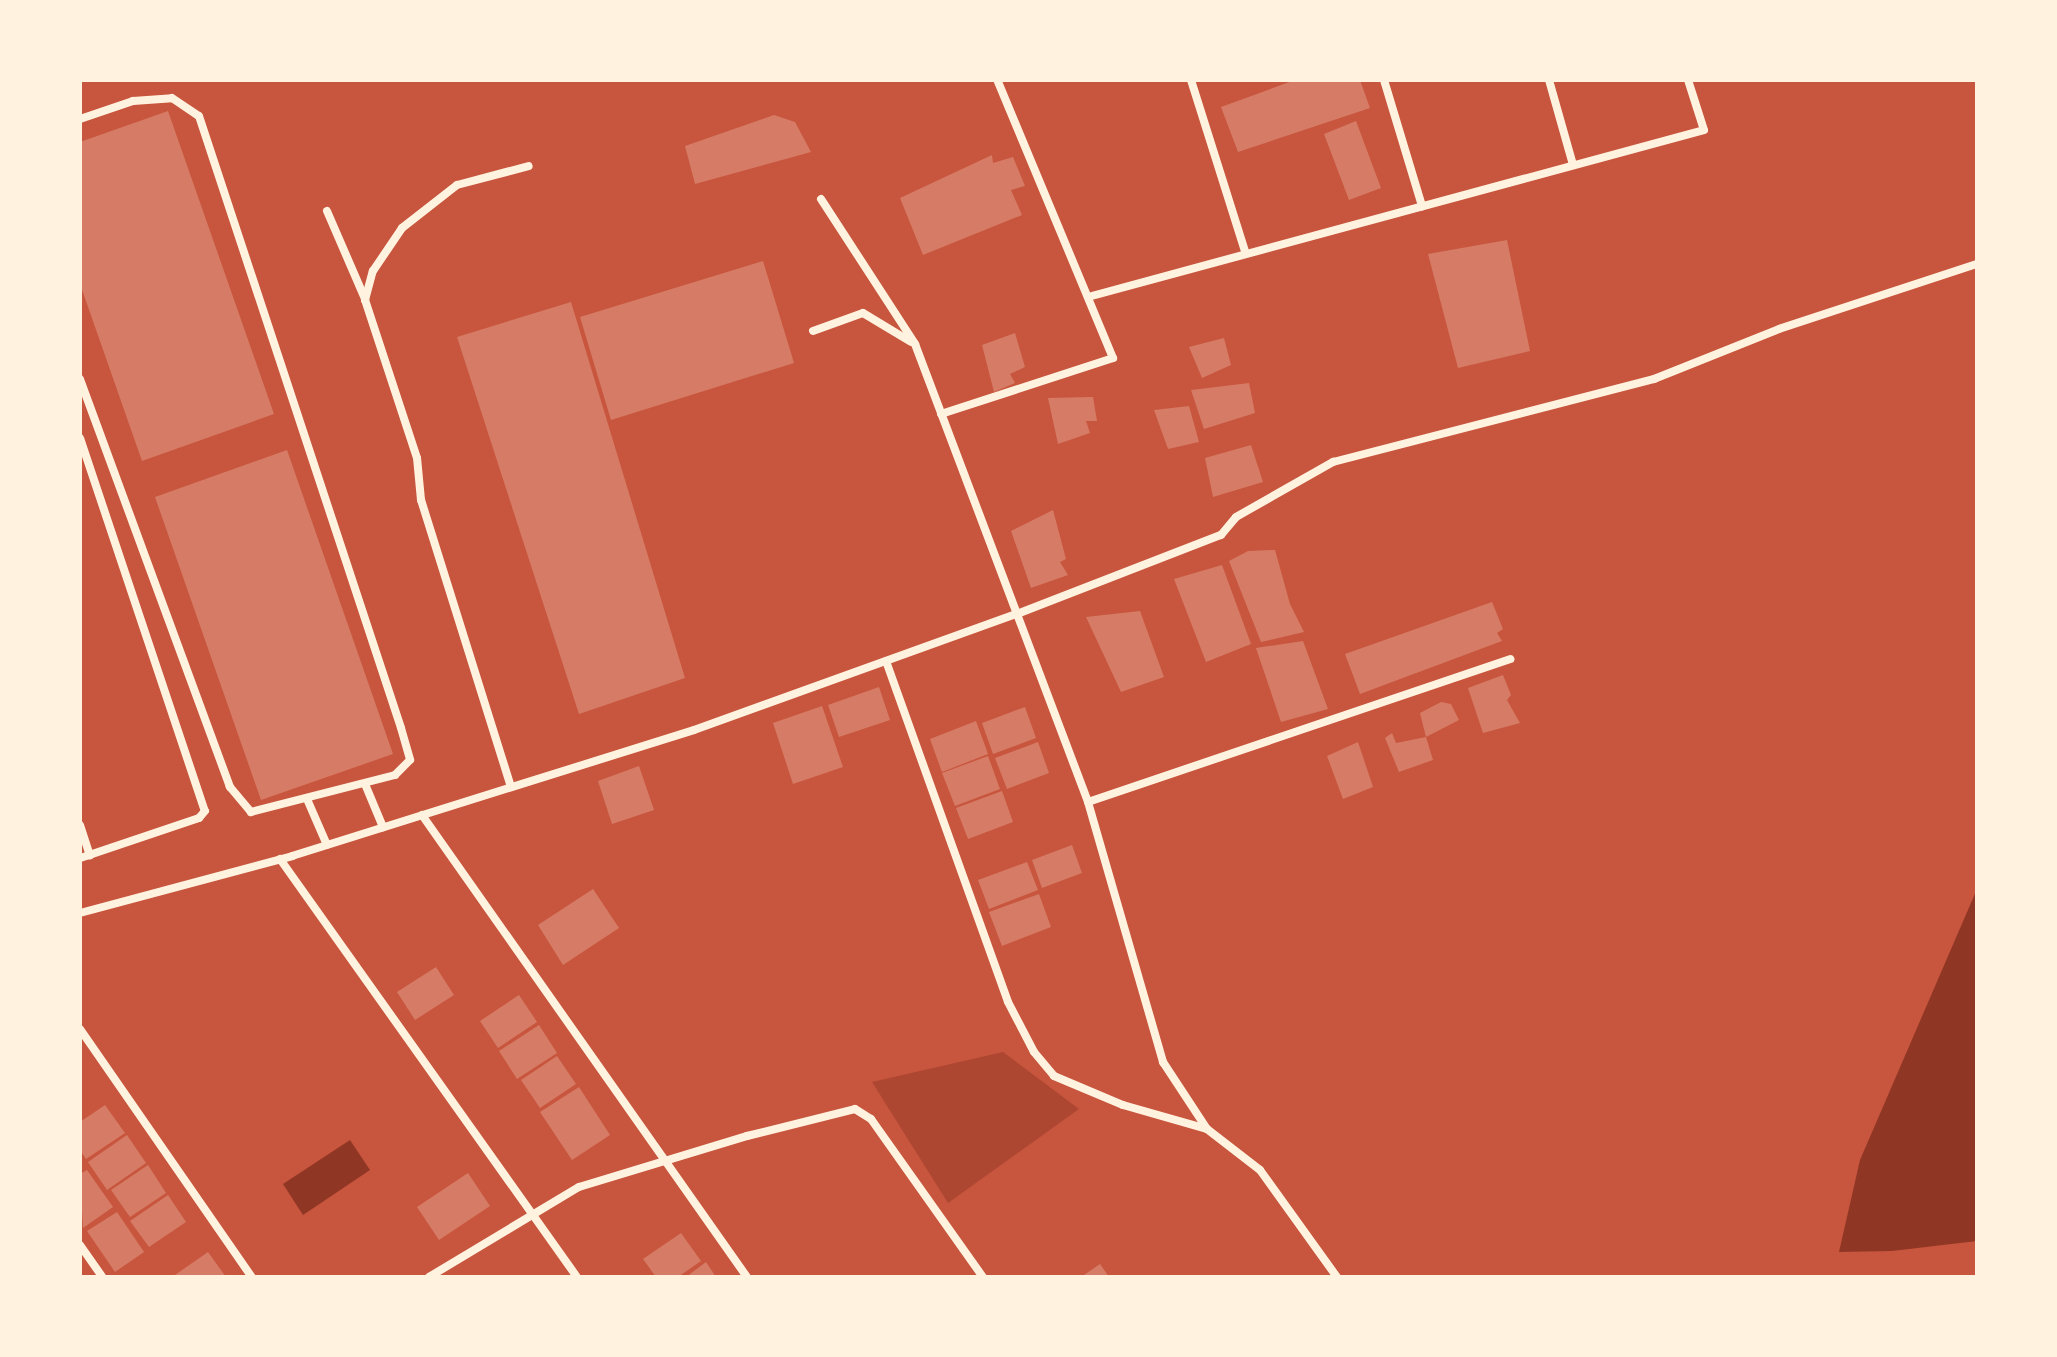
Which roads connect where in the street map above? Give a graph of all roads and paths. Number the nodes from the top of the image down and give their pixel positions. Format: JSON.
{"nodes":[{"id":1,"x":997,"y":80,"type":"edge"},
{"id":2,"x":1191,"y":80,"type":"edge"},
{"id":3,"x":1384,"y":80,"type":"edge"},
{"id":4,"x":1549,"y":80,"type":"edge"},
{"id":5,"x":1688,"y":80,"type":"edge"},
{"id":6,"x":80,"y":119,"type":"edge"},
{"id":7,"x":1573,"y":165,"type":"junction"},
{"id":8,"x":529,"y":166,"type":"dead end"},
{"id":9,"x":821,"y":199,"type":"dead end"},
{"id":10,"x":1422,"y":206,"type":"junction"},
{"id":11,"x":327,"y":211,"type":"dead end"},
{"id":12,"x":1246,"y":254,"type":"junction"},
{"id":13,"x":1977,"y":264,"type":"edge"},
{"id":14,"x":1088,"y":297,"type":"junction"},
{"id":15,"x":365,"y":300,"type":"junction"},
{"id":16,"x":813,"y":331,"type":"dead end"},
{"id":17,"x":915,"y":344,"type":"junction"},
{"id":18,"x":80,"y":379,"type":"edge"},
{"id":19,"x":941,"y":414,"type":"junction"},
{"id":20,"x":80,"y":438,"type":"edge"},
{"id":21,"x":1017,"y":614,"type":"junction"},
{"id":22,"x":1510,"y":659,"type":"dead end"},
{"id":23,"x":886,"y":661,"type":"junction"},
{"id":24,"x":365,"y":784,"type":"junction"},
{"id":25,"x":511,"y":787,"type":"junction"},
{"id":26,"x":307,"y":799,"type":"junction"},
{"id":27,"x":1088,"y":802,"type":"junction"},
{"id":28,"x":422,"y":815,"type":"junction"},
{"id":29,"x":80,"y":825,"type":"edge"},
{"id":30,"x":383,"y":827,"type":"junction"},
{"id":31,"x":327,"y":845,"type":"junction"},
{"id":32,"x":90,"y":855,"type":"junction"},
{"id":33,"x":80,"y":858,"type":"edge"},
{"id":34,"x":280,"y":859,"type":"junction"},
{"id":35,"x":80,"y":913,"type":"edge"},
{"id":36,"x":80,"y":1029,"type":"edge"},
{"id":37,"x":1207,"y":1129,"type":"junction"},
{"id":38,"x":662,"y":1161,"type":"junction"},
{"id":39,"x":532,"y":1214,"type":"junction"},
{"id":40,"x":80,"y":1245,"type":"edge"},
{"id":41,"x":102,"y":1277,"type":"edge"},
{"id":42,"x":252,"y":1277,"type":"edge"},
{"id":43,"x":429,"y":1277,"type":"edge"},
{"id":44,"x":577,"y":1277,"type":"edge"},
{"id":45,"x":747,"y":1277,"type":"edge"},
{"id":46,"x":983,"y":1277,"type":"edge"},
{"id":47,"x":1337,"y":1277,"type":"edge"}],
"edges":[{"from":1,"to":14,"type":"street"},
{"from":2,"to":12,"type":"street"},
{"from":3,"to":10,"type":"street"},
{"from":4,"to":7,"type":"street"},
{"from":5,"to":7,"type":"street"},
{"from":6,"to":24,"type":"street"},
{"from":7,"to":10,"type":"street"},
{"from":8,"to":15,"type":"street"},
{"from":9,"to":17,"type":"street"},
{"from":10,"to":12,"type":"street"},
{"from":11,"to":15,"type":"street"},
{"from":12,"to":14,"type":"street"},
{"from":13,"to":21,"type":"street"},
{"from":14,"to":19,"type":"street"},
{"from":15,"to":25,"type":"street"},
{"from":16,"to":17,"type":"street"},
{"from":17,"to":19,"type":"street"},
{"from":18,"to":26,"type":"street"},
{"from":19,"to":21,"type":"street"},
{"from":20,"to":32,"type":"street"},
{"from":21,"to":23,"type":"street"},
{"from":21,"to":27,"type":"street"},
{"from":22,"to":27,"type":"street"},
{"from":23,"to":25,"type":"street"},
{"from":23,"to":37,"type":"street"},
{"from":24,"to":26,"type":"street"},
{"from":24,"to":30,"type":"street"},
{"from":25,"to":28,"type":"street"},
{"from":26,"to":31,"type":"street"},
{"from":27,"to":37,"type":"street"},
{"from":28,"to":30,"type":"street"},
{"from":28,"to":38,"type":"street"},
{"from":29,"to":32,"type":"street"},
{"from":30,"to":31,"type":"street"},
{"from":31,"to":34,"type":"street"},
{"from":32,"to":33,"type":"street"},
{"from":34,"to":35,"type":"street"},
{"from":34,"to":39,"type":"street"},
{"from":36,"to":42,"type":"street"},
{"from":37,"to":47,"type":"street"},
{"from":38,"to":39,"type":"street"},
{"from":38,"to":45,"type":"street"},
{"from":38,"to":46,"type":"street"},
{"from":39,"to":43,"type":"street"},
{"from":39,"to":44,"type":"street"},
{"from":40,"to":41,"type":"street"}]}
